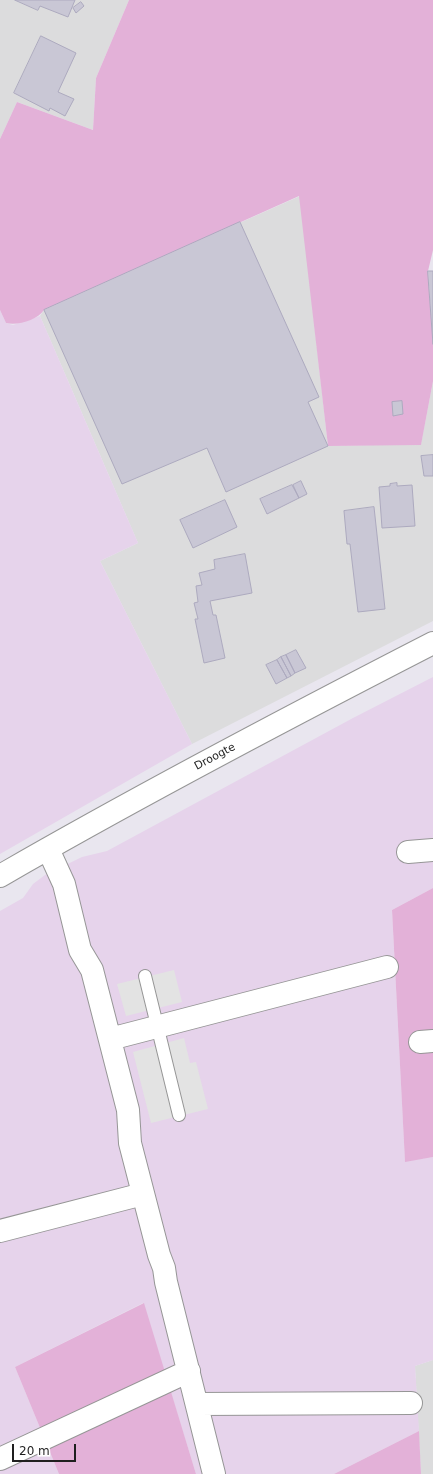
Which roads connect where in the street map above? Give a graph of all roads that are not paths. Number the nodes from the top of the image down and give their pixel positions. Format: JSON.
{"nodes":[{"id":1,"x":433,"y":643,"type":"edge"},
{"id":2,"x":48,"y":849,"type":"junction"},
{"id":3,"x":433,"y":850,"type":"edge"},
{"id":4,"x":408,"y":852,"type":"dead end"},
{"id":5,"x":0,"y":876,"type":"edge"},
{"id":6,"x":387,"y":967,"type":"dead end"},
{"id":7,"x":145,"y":976,"type":"dead end"},
{"id":8,"x":158,"y":1027,"type":"junction"},
{"id":9,"x":110,"y":1039,"type":"junction"},
{"id":10,"x":179,"y":1115,"type":"dead end"},
{"id":11,"x":143,"y":1194,"type":"junction"},
{"id":12,"x":0,"y":1231,"type":"edge"},
{"id":13,"x":189,"y":1371,"type":"junction"},
{"id":14,"x":411,"y":1403,"type":"dead end"},
{"id":15,"x":197,"y":1404,"type":"junction"},
{"id":16,"x":0,"y":1459,"type":"edge"},
{"id":17,"x":214,"y":1474,"type":"edge"}],
"edges":[{"from":1,"to":2,"type":"street","name":"Droogte"},
{"from":2,"to":5,"type":"street","name":"Droogte"},
{"from":2,"to":9,"type":"street"},
{"from":3,"to":4,"type":"street"},
{"from":6,"to":8,"type":"street"},
{"from":7,"to":8,"type":"lane"},
{"from":8,"to":9,"type":"street"},
{"from":8,"to":10,"type":"lane"},
{"from":9,"to":11,"type":"street"},
{"from":11,"to":12,"type":"street"},
{"from":11,"to":13,"type":"street"},
{"from":13,"to":15,"type":"street"},
{"from":13,"to":16,"type":"street"},
{"from":14,"to":15,"type":"street"},
{"from":15,"to":17,"type":"street"}]}
